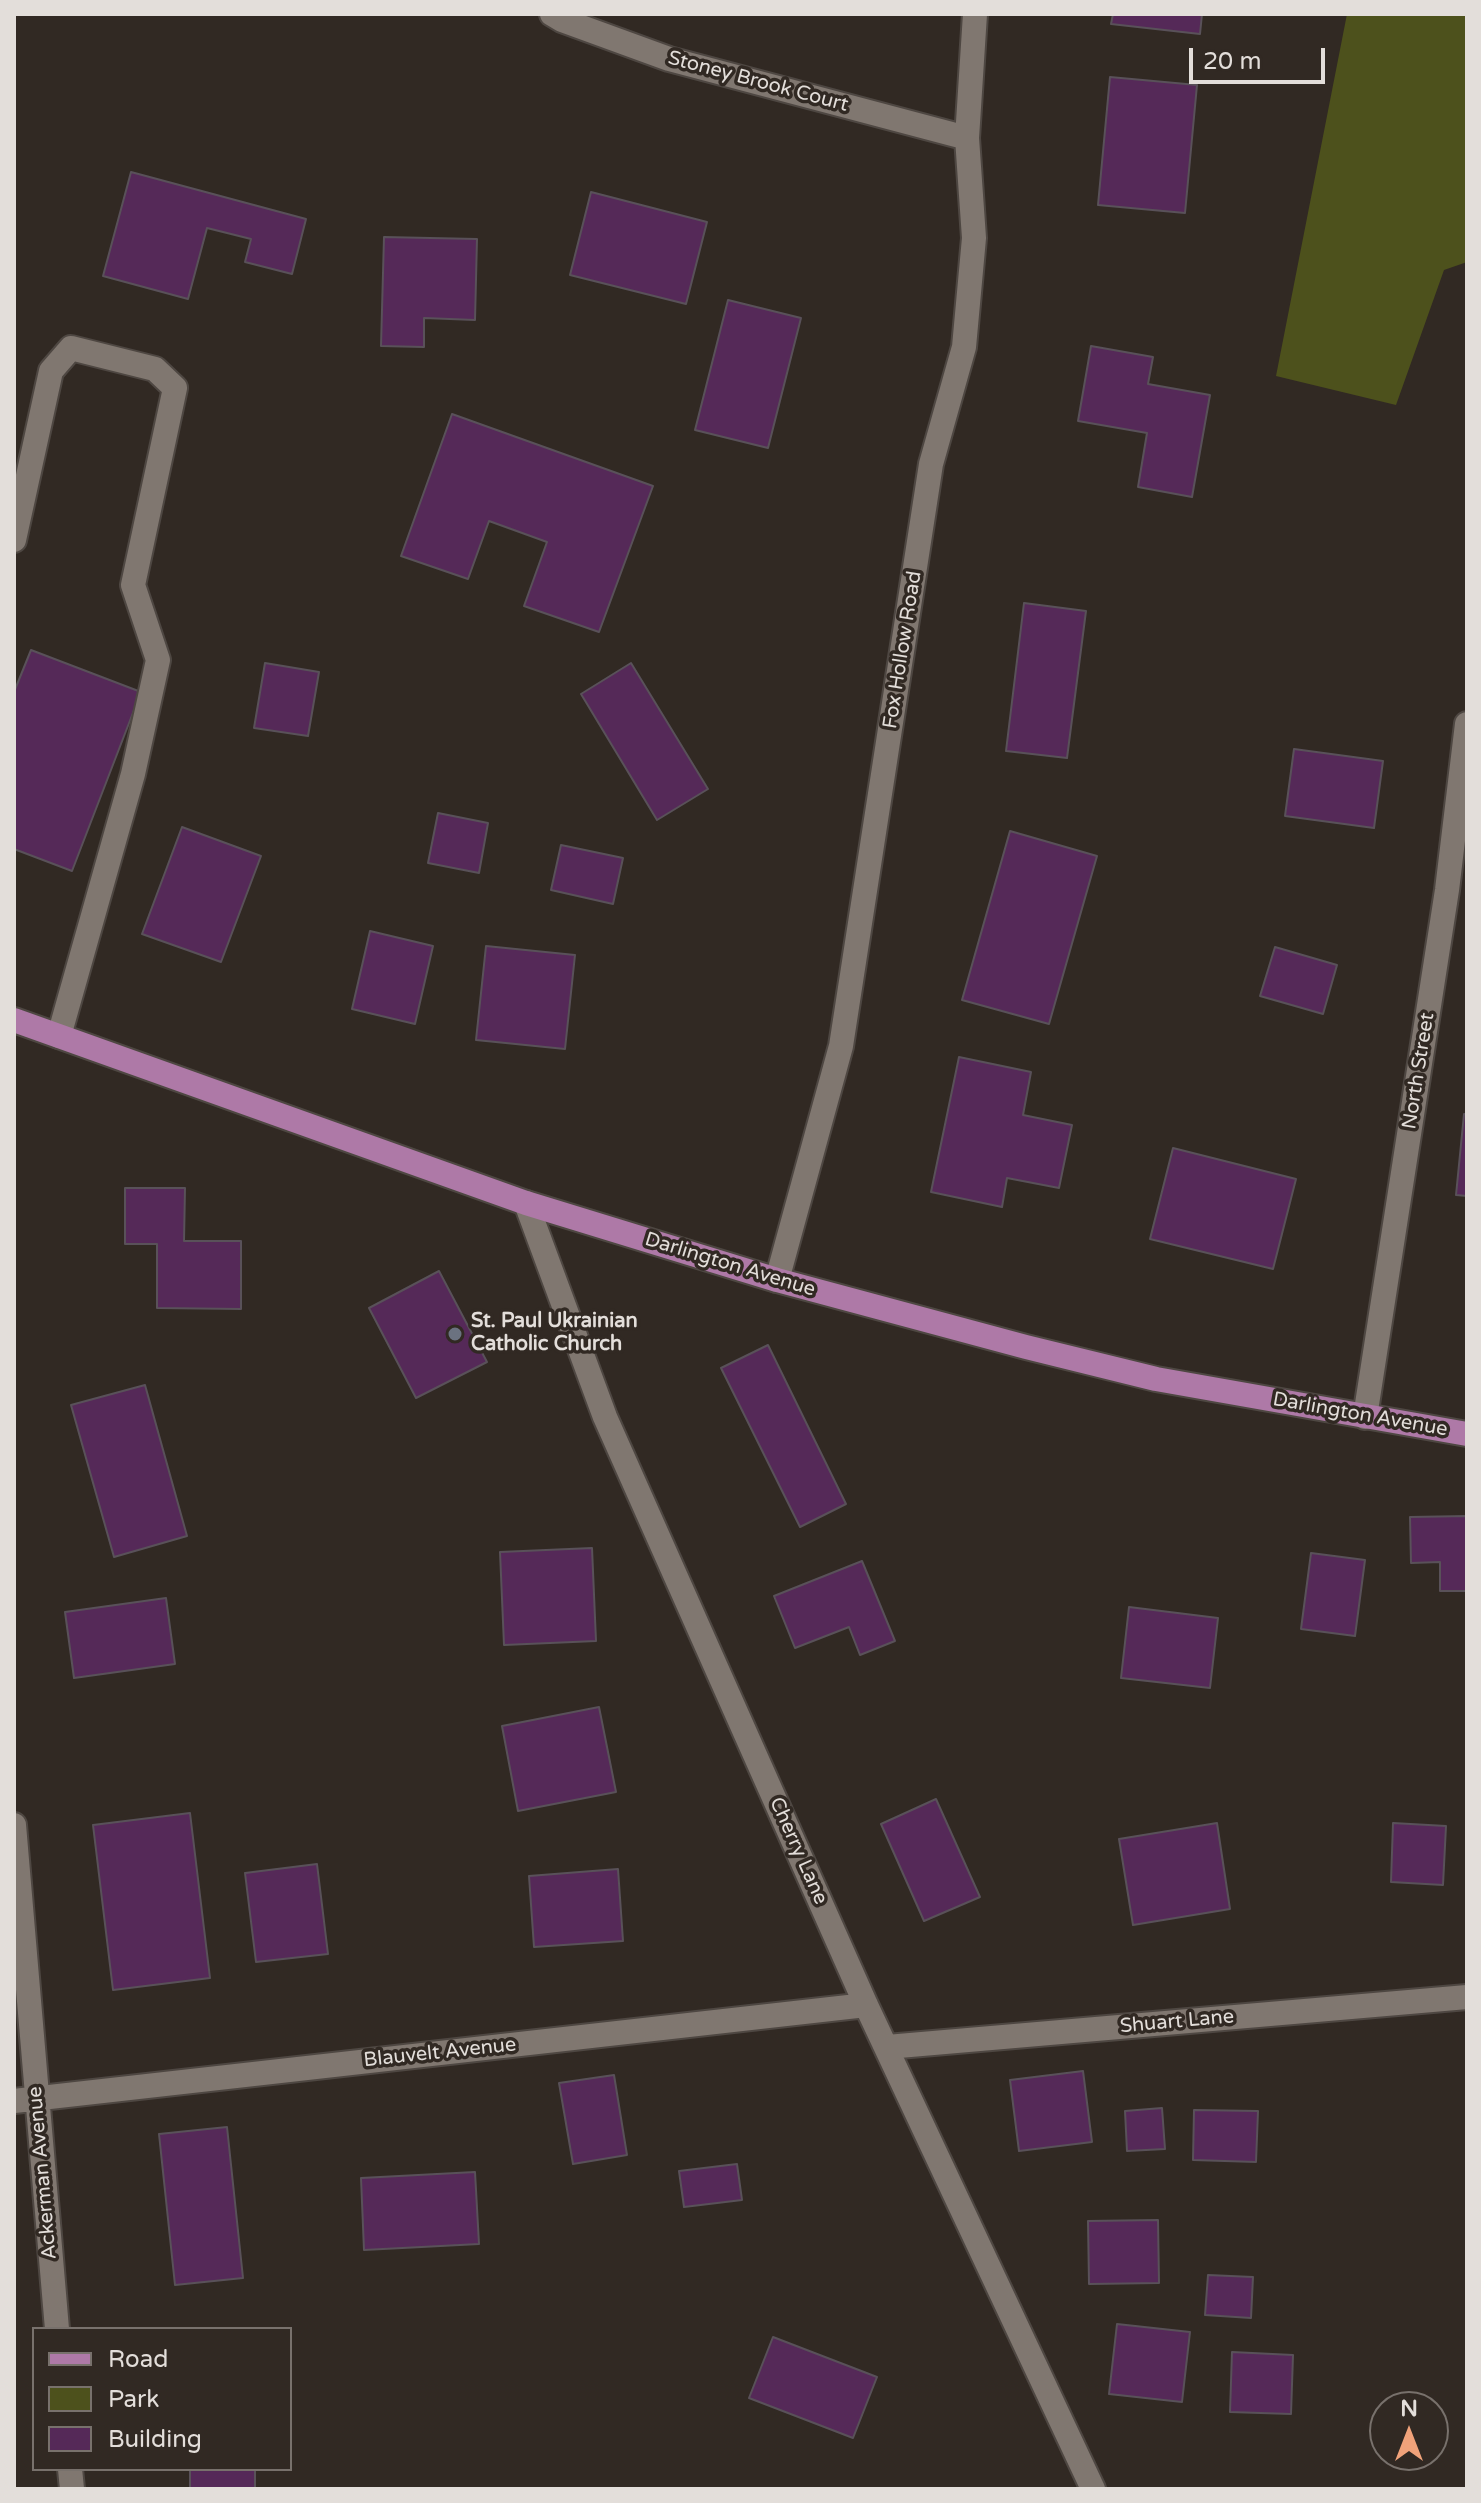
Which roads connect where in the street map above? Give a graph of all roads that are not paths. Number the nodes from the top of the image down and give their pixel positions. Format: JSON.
{"nodes":[{"id":1,"x":552,"y":14,"type":"edge"},
{"id":2,"x":975,"y":14,"type":"edge"},
{"id":3,"x":967,"y":138,"type":"junction"},
{"id":4,"x":14,"y":540,"type":"edge"},
{"id":5,"x":1467,"y":724,"type":"edge"},
{"id":6,"x":1457,"y":892,"type":"edge"},
{"id":7,"x":14,"y":1020,"type":"edge"},
{"id":8,"x":59,"y":1036,"type":"junction"},
{"id":9,"x":526,"y":1203,"type":"junction"},
{"id":10,"x":777,"y":1280,"type":"junction"},
{"id":11,"x":1365,"y":1417,"type":"junction"},
{"id":12,"x":1467,"y":1434,"type":"edge"},
{"id":13,"x":14,"y":1825,"type":"edge"},
{"id":14,"x":1467,"y":1997,"type":"edge"},
{"id":15,"x":866,"y":2005,"type":"junction"},
{"id":16,"x":887,"y":2047,"type":"junction"},
{"id":17,"x":25,"y":2100,"type":"edge"},
{"id":18,"x":57,"y":2327,"type":"edge"},
{"id":19,"x":1093,"y":2489,"type":"edge"}],
"edges":[{"from":1,"to":3,"type":"street","name":"Stoney Brook Court"},
{"from":2,"to":3,"type":"street","name":"Fox Hollow Road"},
{"from":3,"to":10,"type":"street","name":"Fox Hollow Road"},
{"from":4,"to":8,"type":"street"},
{"from":5,"to":6,"type":"street","name":"North Street"},
{"from":6,"to":11,"type":"street","name":"North Street"},
{"from":7,"to":8,"type":"main road","name":"Darlington Avenue"},
{"from":8,"to":9,"type":"main road","name":"Darlington Avenue"},
{"from":9,"to":10,"type":"main road","name":"Darlington Avenue"},
{"from":9,"to":15,"type":"street","name":"Cherry Lane"},
{"from":10,"to":11,"type":"main road","name":"Darlington Avenue"},
{"from":11,"to":12,"type":"main road","name":"Darlington Avenue"},
{"from":13,"to":17,"type":"street","name":"Ackerman Avenue"},
{"from":14,"to":16,"type":"street","name":"Shuart Lane"},
{"from":15,"to":16,"type":"street","name":"Cherry Lane"},
{"from":15,"to":17,"type":"street","name":"Blauvelt Avenue"},
{"from":16,"to":19,"type":"street","name":"Cherry Lane"},
{"from":17,"to":18,"type":"street","name":"Ackerman Avenue"}]}
